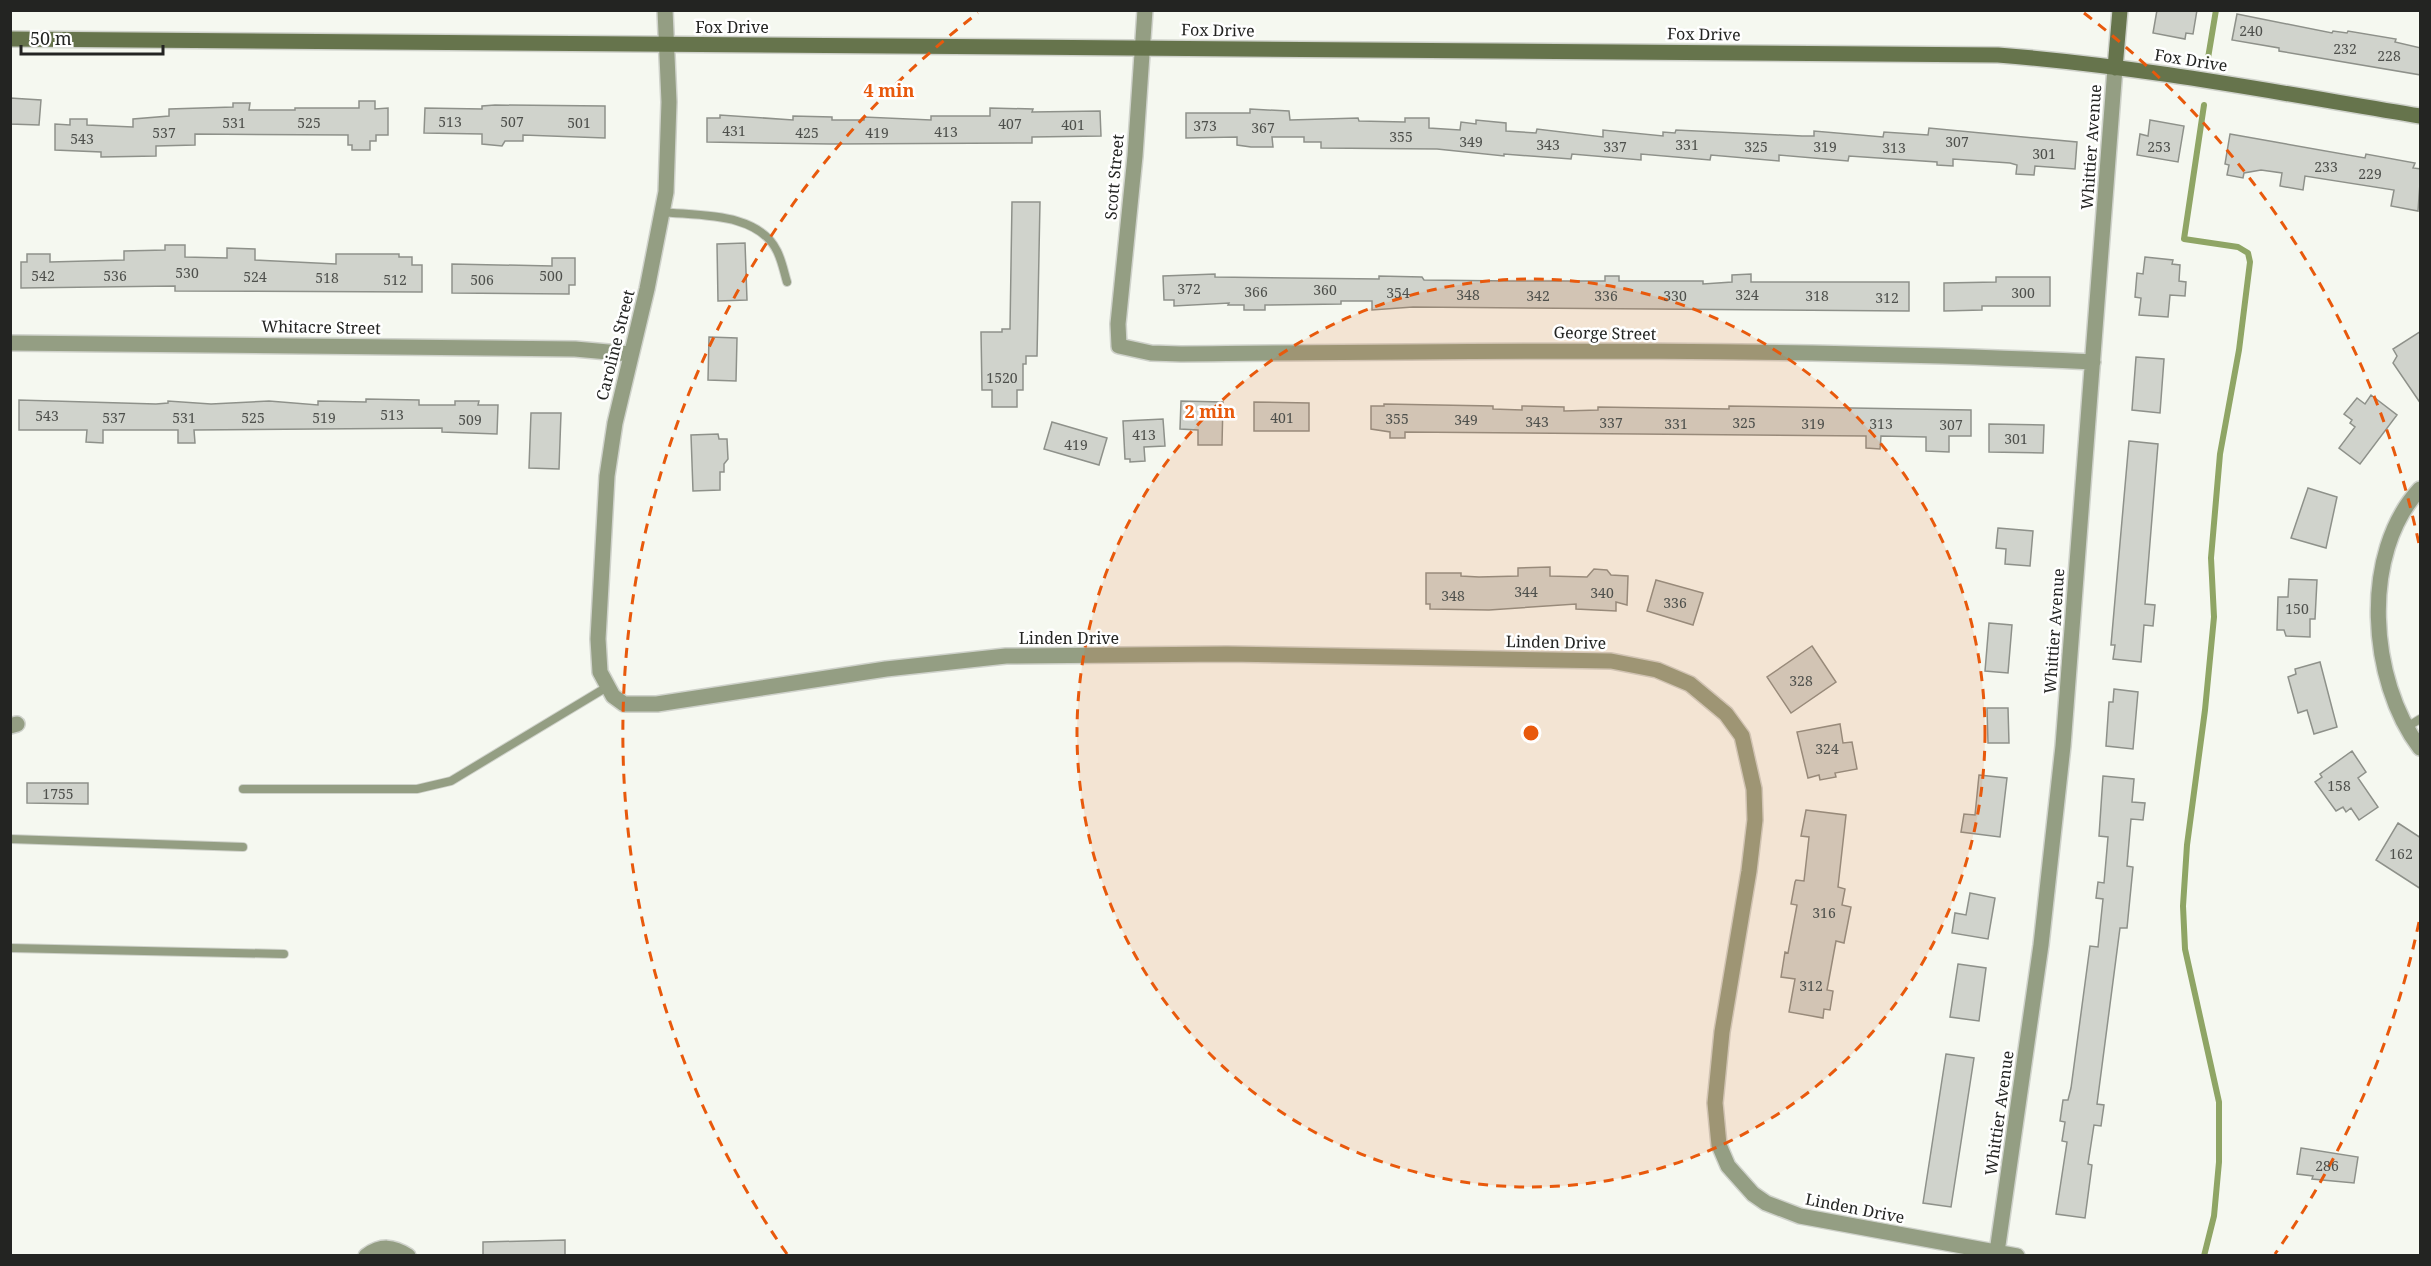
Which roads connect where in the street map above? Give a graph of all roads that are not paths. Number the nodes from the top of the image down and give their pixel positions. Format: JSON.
{"nodes":[{"id":1,"x":665,"y":10,"type":"edge"},
{"id":2,"x":1145,"y":10,"type":"edge"},
{"id":3,"x":2120,"y":10,"type":"edge"},
{"id":4,"x":10,"y":39,"type":"edge"},
{"id":5,"x":666,"y":45,"type":"junction"},
{"id":6,"x":1141,"y":48,"type":"junction"},
{"id":7,"x":2115,"y":68,"type":"junction"},
{"id":8,"x":2421,"y":116,"type":"edge"},
{"id":9,"x":662,"y":212,"type":"junction"},
{"id":10,"x":787,"y":282,"type":"dead end"},
{"id":11,"x":10,"y":343,"type":"edge"},
{"id":12,"x":1119,"y":346,"type":"joint"},
{"id":13,"x":630,"y":354,"type":"junction"},
{"id":14,"x":2093,"y":362,"type":"junction"},
{"id":15,"x":2421,"y":489,"type":"edge"},
{"id":16,"x":607,"y":687,"type":"junction"},
{"id":17,"x":2421,"y":719,"type":"edge"},
{"id":18,"x":2407,"y":727,"type":"junction"},
{"id":19,"x":2421,"y":747,"type":"edge"},
{"id":20,"x":243,"y":789,"type":"dead end"},
{"id":21,"x":10,"y":839,"type":"edge"},
{"id":22,"x":243,"y":847,"type":"dead end"},
{"id":23,"x":10,"y":948,"type":"edge"},
{"id":24,"x":284,"y":954,"type":"dead end"},
{"id":25,"x":1996,"y":1252,"type":"junction"},
{"id":26,"x":366,"y":1256,"type":"edge"},
{"id":27,"x":408,"y":1256,"type":"edge"},
{"id":28,"x":2017,"y":1256,"type":"edge"}],
"edges":[{"from":1,"to":5,"type":"street","name":"Caroline Street"},
{"from":2,"to":6,"type":"street","name":"Scott Street"},
{"from":3,"to":7,"type":"main road","name":"Whittier Avenue"},
{"from":4,"to":5,"type":"main road","name":"Fox Drive"},
{"from":5,"to":6,"type":"main road","name":"Fox Drive"},
{"from":5,"to":9,"type":"street","name":"Caroline Street"},
{"from":6,"to":7,"type":"main road","name":"Fox Drive"},
{"from":6,"to":12,"type":"street","name":"Scott Street"},
{"from":7,"to":8,"type":"main road","name":"Fox Drive"},
{"from":7,"to":14,"type":"street","name":"Whittier Avenue"},
{"from":9,"to":10,"type":"lane"},
{"from":9,"to":13,"type":"street","name":"Caroline Street"},
{"from":11,"to":13,"type":"street","name":"Whitacre Street"},
{"from":12,"to":14,"type":"street","name":"George Street"},
{"from":13,"to":16,"type":"street","name":"Caroline Street"},
{"from":14,"to":25,"type":"street","name":"Whittier Avenue"},
{"from":15,"to":18,"type":"street"},
{"from":16,"to":20,"type":"lane"},
{"from":16,"to":25,"type":"street","name":"Linden Drive"},
{"from":17,"to":18,"type":"lane"},
{"from":18,"to":19,"type":"street"},
{"from":21,"to":22,"type":"lane"},
{"from":23,"to":24,"type":"lane"},
{"from":25,"to":28,"type":"street","name":"Linden Drive"},
{"from":26,"to":27,"type":"street"}]}
